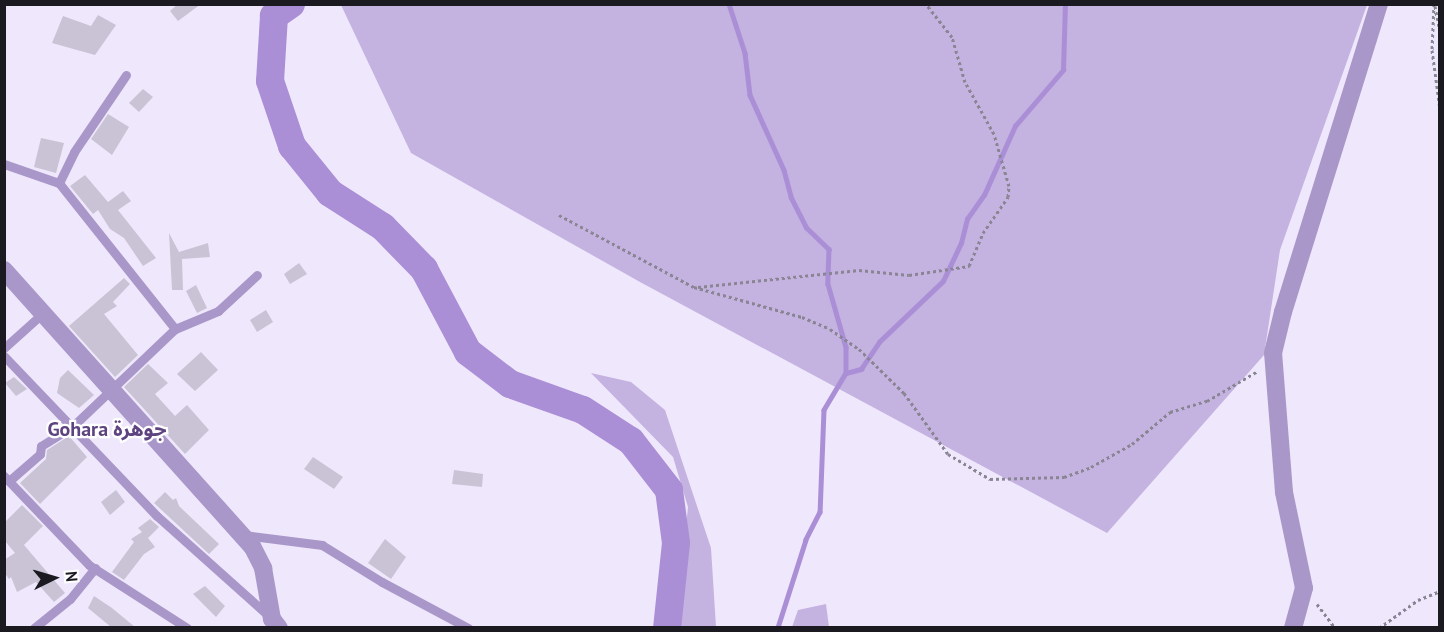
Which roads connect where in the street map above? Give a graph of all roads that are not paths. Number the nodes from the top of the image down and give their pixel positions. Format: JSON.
{"nodes":[{"id":1,"x":1379,"y":4,"type":"edge"},
{"id":2,"x":126,"y":75,"type":"dead end"},
{"id":3,"x":4,"y":164,"type":"edge"},
{"id":4,"x":59,"y":183,"type":"junction"},
{"id":5,"x":4,"y":270,"type":"edge"},
{"id":6,"x":257,"y":275,"type":"dead end"},
{"id":7,"x":43,"y":314,"type":"junction"},
{"id":8,"x":175,"y":329,"type":"junction"},
{"id":9,"x":4,"y":348,"type":"edge"},
{"id":10,"x":4,"y":356,"type":"edge"},
{"id":11,"x":110,"y":390,"type":"junction"},
{"id":12,"x":73,"y":426,"type":"junction"},
{"id":13,"x":7,"y":479,"type":"edge"},
{"id":14,"x":241,"y":535,"type":"junction"},
{"id":15,"x":95,"y":568,"type":"junction"},
{"id":16,"x":275,"y":623,"type":"edge"},
{"id":17,"x":34,"y":627,"type":"edge"},
{"id":18,"x":188,"y":627,"type":"edge"},
{"id":19,"x":468,"y":627,"type":"edge"},
{"id":20,"x":1293,"y":627,"type":"edge"}],
"edges":[{"from":1,"to":20,"type":"street"},
{"from":2,"to":4,"type":"lane"},
{"from":3,"to":4,"type":"lane"},
{"from":4,"to":8,"type":"lane"},
{"from":5,"to":7,"type":"street"},
{"from":6,"to":8,"type":"lane"},
{"from":7,"to":9,"type":"lane"},
{"from":7,"to":11,"type":"street"},
{"from":8,"to":11,"type":"lane"},
{"from":10,"to":12,"type":"lane"},
{"from":11,"to":12,"type":"lane"},
{"from":11,"to":14,"type":"street"},
{"from":12,"to":13,"type":"lane"},
{"from":12,"to":16,"type":"lane"},
{"from":13,"to":15,"type":"lane"},
{"from":14,"to":16,"type":"street"},
{"from":14,"to":19,"type":"lane"},
{"from":15,"to":17,"type":"lane"},
{"from":15,"to":18,"type":"lane"}]}
